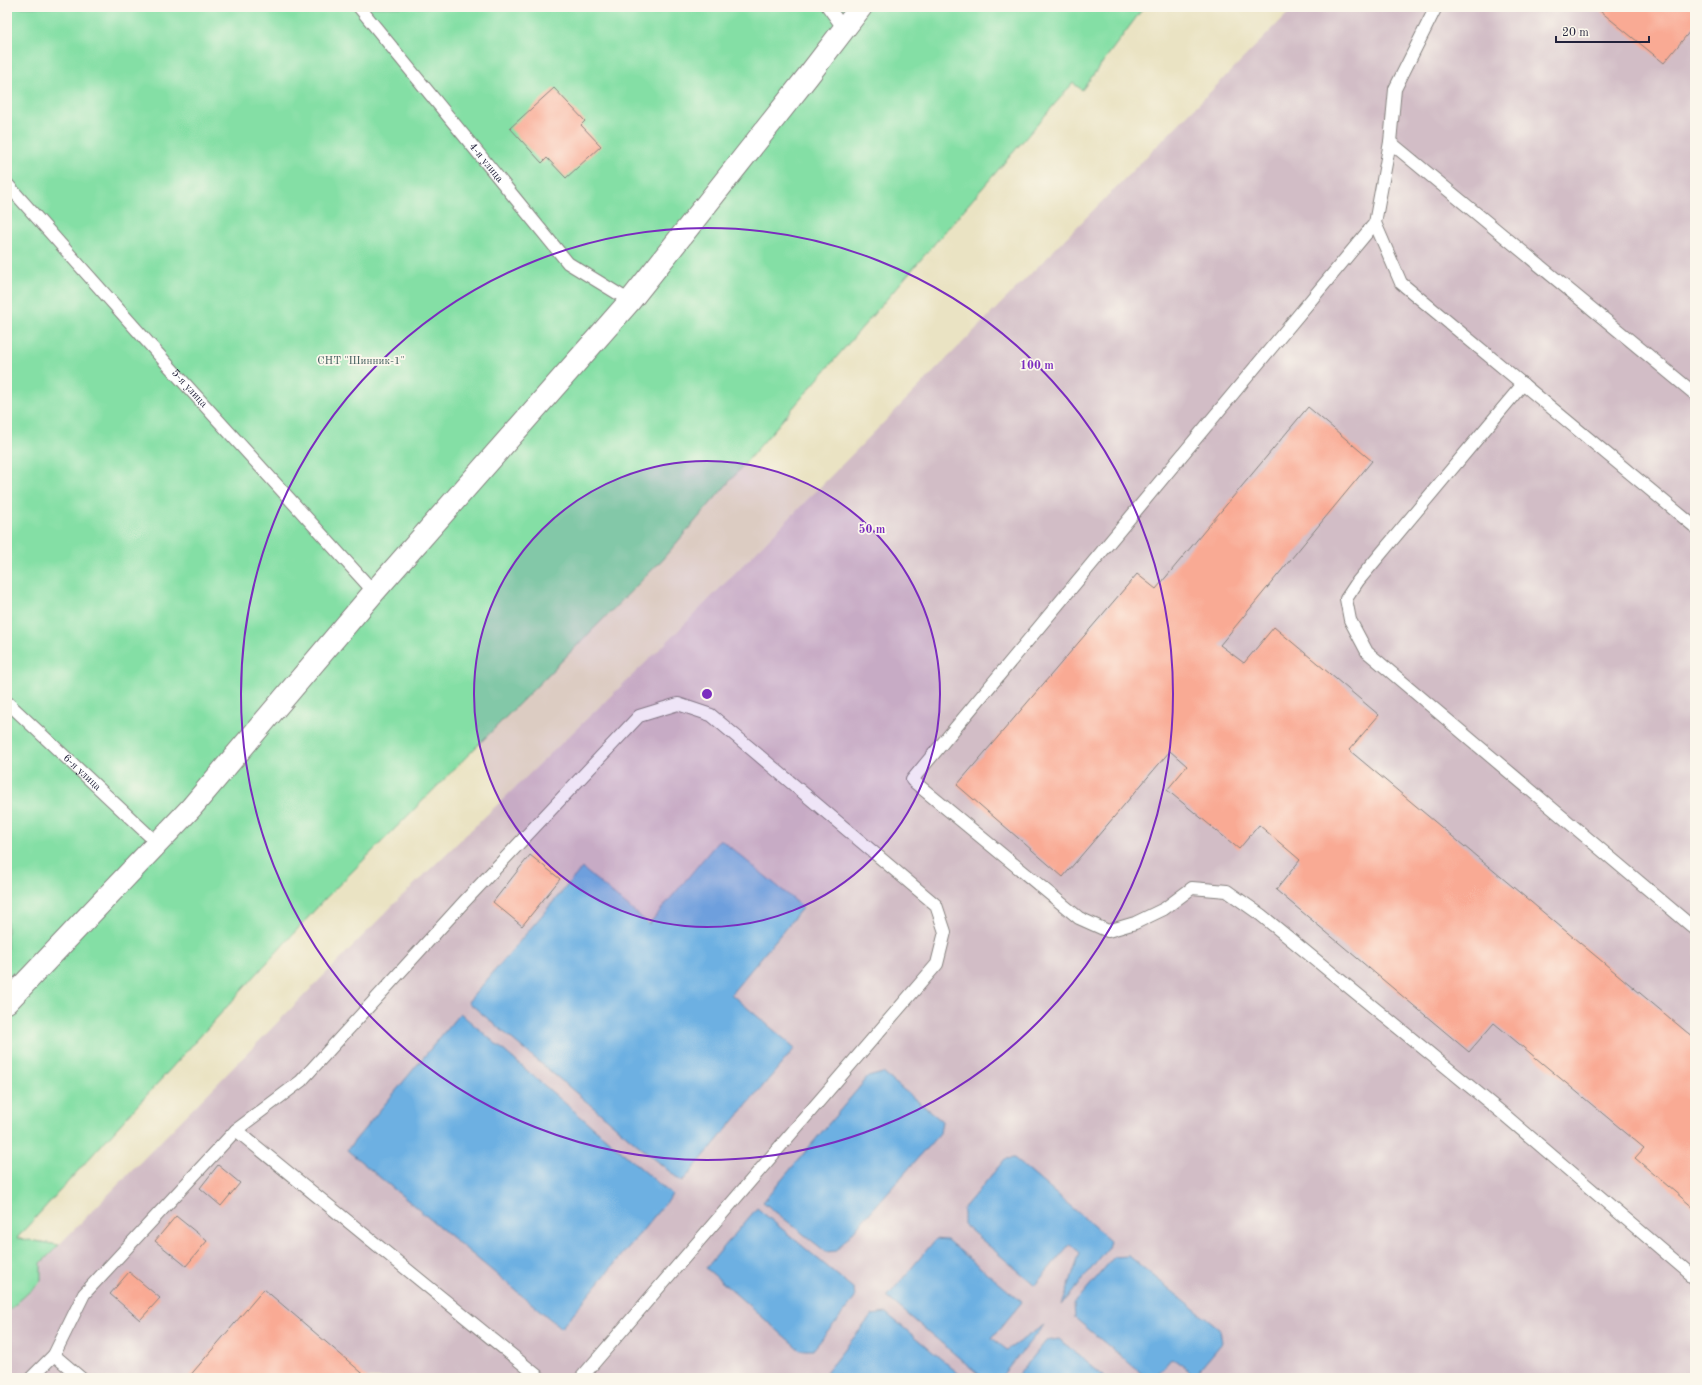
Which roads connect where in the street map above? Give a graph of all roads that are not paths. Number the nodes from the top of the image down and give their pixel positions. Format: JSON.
{"nodes":[{"id":1,"x":359,"y":7,"type":"edge"},
{"id":2,"x":828,"y":7,"type":"edge"},
{"id":3,"x":861,"y":7,"type":"edge"},
{"id":4,"x":1436,"y":7,"type":"edge"},
{"id":5,"x":844,"y":29,"type":"junction"},
{"id":6,"x":1390,"y":142,"type":"junction"},
{"id":7,"x":7,"y":184,"type":"edge"},
{"id":8,"x":1375,"y":223,"type":"junction"},
{"id":9,"x":630,"y":301,"type":"junction"},
{"id":10,"x":1523,"y":384,"type":"junction"},
{"id":11,"x":1695,"y":394,"type":"edge"},
{"id":12,"x":1695,"y":527,"type":"edge"},
{"id":13,"x":374,"y":592,"type":"junction"},
{"id":14,"x":7,"y":702,"type":"edge"},
{"id":15,"x":157,"y":843,"type":"junction"},
{"id":16,"x":1695,"y":929,"type":"edge"},
{"id":17,"x":7,"y":1002,"type":"edge"},
{"id":18,"x":236,"y":1130,"type":"junction"},
{"id":19,"x":1695,"y":1278,"type":"edge"},
{"id":20,"x":54,"y":1355,"type":"junction"},
{"id":21,"x":31,"y":1378,"type":"edge"},
{"id":22,"x":81,"y":1378,"type":"edge"},
{"id":23,"x":540,"y":1378,"type":"edge"},
{"id":24,"x":581,"y":1378,"type":"edge"}],
"edges":[{"from":1,"to":9,"type":"lane","name":"4-я улица"},
{"from":2,"to":5,"type":"lane"},
{"from":3,"to":5,"type":"street"},
{"from":4,"to":6,"type":"lane"},
{"from":5,"to":9,"type":"street"},
{"from":6,"to":8,"type":"lane"},
{"from":6,"to":11,"type":"lane"},
{"from":7,"to":13,"type":"lane","name":"5-я улица"},
{"from":8,"to":10,"type":"lane"},
{"from":8,"to":19,"type":"lane"},
{"from":9,"to":13,"type":"street"},
{"from":10,"to":12,"type":"lane"},
{"from":10,"to":16,"type":"lane"},
{"from":13,"to":15,"type":"street"},
{"from":14,"to":15,"type":"lane","name":"6-я улица"},
{"from":15,"to":17,"type":"street"},
{"from":18,"to":20,"type":"lane"},
{"from":18,"to":23,"type":"lane"},
{"from":18,"to":24,"type":"lane"},
{"from":20,"to":21,"type":"lane"},
{"from":20,"to":22,"type":"lane"}]}
